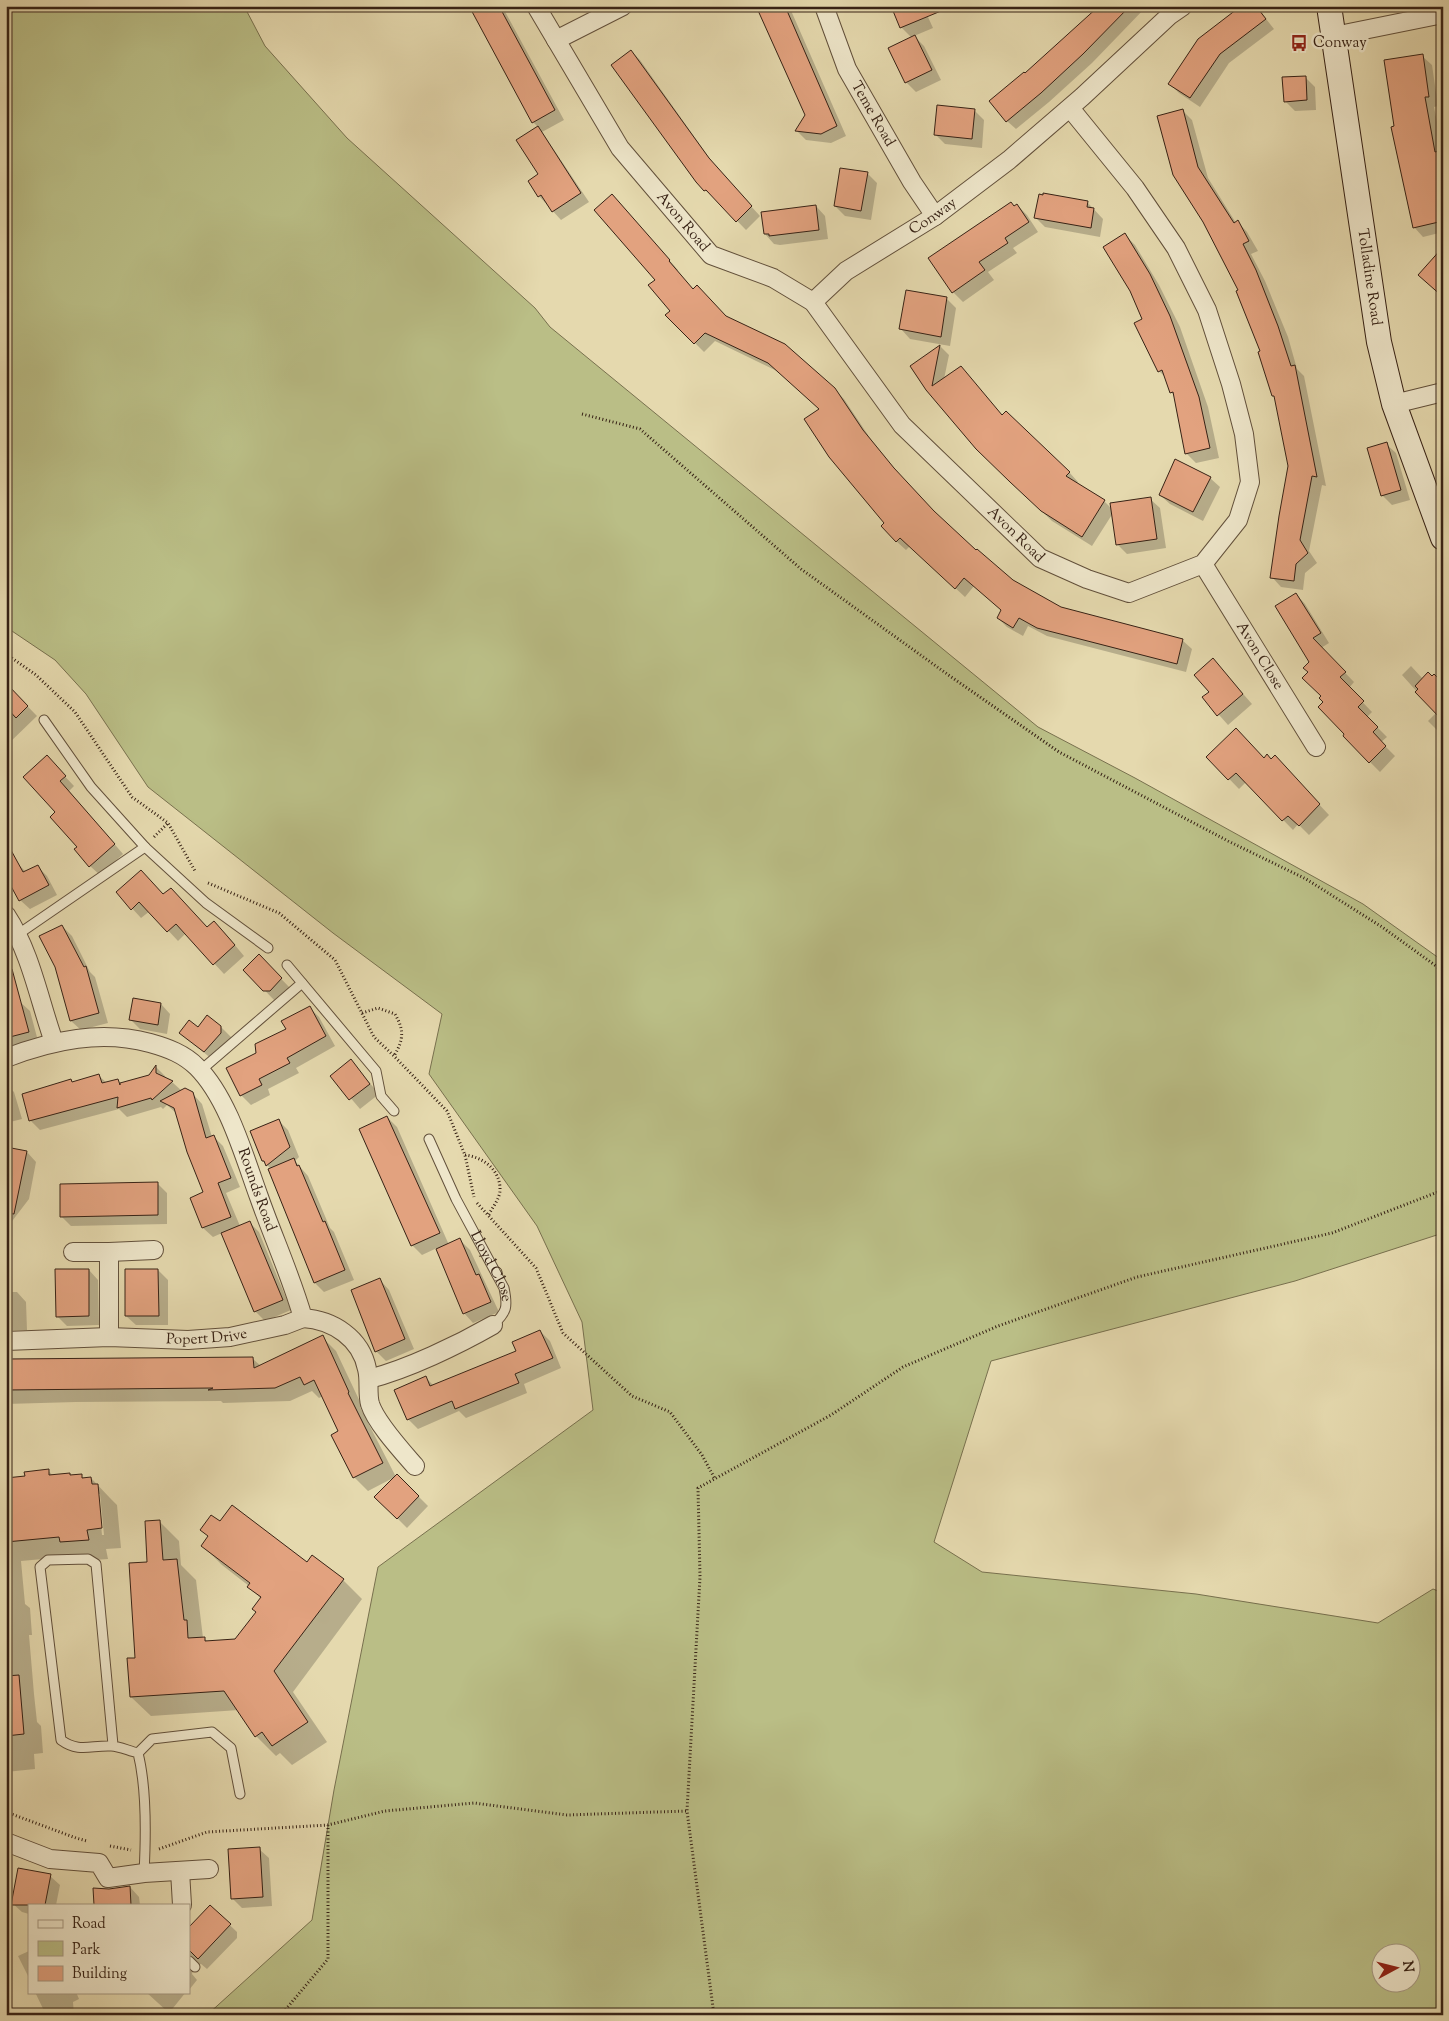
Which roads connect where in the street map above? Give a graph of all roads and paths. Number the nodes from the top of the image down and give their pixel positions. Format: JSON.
{"nodes":[{"id":1,"x":536,"y":6,"type":"edge"},
{"id":2,"x":624,"y":6,"type":"edge"},
{"id":3,"x":824,"y":6,"type":"edge"},
{"id":4,"x":1183,"y":6,"type":"edge"},
{"id":5,"x":1329,"y":6,"type":"edge"},
{"id":6,"x":1443,"y":14,"type":"edge"},
{"id":7,"x":1334,"y":36,"type":"junction"},
{"id":8,"x":556,"y":40,"type":"junction"},
{"id":9,"x":1070,"y":108,"type":"junction"},
{"id":10,"x":935,"y":216,"type":"junction"},
{"id":11,"x":813,"y":302,"type":"junction"},
{"id":12,"x":1443,"y":392,"type":"edge"},
{"id":13,"x":1394,"y":404,"type":"junction"},
{"id":14,"x":582,"y":414,"type":"dead end"},
{"id":15,"x":1443,"y":538,"type":"edge"},
{"id":16,"x":1203,"y":564,"type":"junction"},
{"id":17,"x":44,"y":720,"type":"dead end"},
{"id":18,"x":1316,"y":747,"type":"dead end"},
{"id":19,"x":145,"y":846,"type":"junction"},
{"id":20,"x":6,"y":915,"type":"edge"},
{"id":21,"x":17,"y":934,"type":"junction"},
{"id":22,"x":268,"y":948,"type":"dead end"},
{"id":23,"x":287,"y":965,"type":"dead end"},
{"id":24,"x":1443,"y":971,"type":"edge"},
{"id":25,"x":302,"y":983,"type":"junction"},
{"id":26,"x":362,"y":1013,"type":"dead end"},
{"id":27,"x":54,"y":1042,"type":"junction"},
{"id":28,"x":394,"y":1056,"type":"dead end"},
{"id":29,"x":6,"y":1058,"type":"edge"},
{"id":30,"x":200,"y":1071,"type":"junction"},
{"id":31,"x":394,"y":1111,"type":"dead end"},
{"id":32,"x":429,"y":1138,"type":"dead end"},
{"id":33,"x":464,"y":1155,"type":"dead end"},
{"id":34,"x":1443,"y":1190,"type":"edge"},
{"id":35,"x":488,"y":1216,"type":"dead end"},
{"id":36,"x":154,"y":1250,"type":"dead end"},
{"id":37,"x":73,"y":1252,"type":"dead end"},
{"id":38,"x":109,"y":1252,"type":"junction"},
{"id":39,"x":303,"y":1318,"type":"junction"},
{"id":40,"x":493,"y":1325,"type":"joint"},
{"id":41,"x":109,"y":1337,"type":"junction"},
{"id":42,"x":6,"y":1341,"type":"edge"},
{"id":43,"x":369,"y":1378,"type":"junction"},
{"id":44,"x":415,"y":1466,"type":"dead end"},
{"id":45,"x":113,"y":1746,"type":"junction"},
{"id":46,"x":138,"y":1754,"type":"junction"},
{"id":47,"x":240,"y":1794,"type":"dead end"},
{"id":48,"x":687,"y":1811,"type":"junction"},
{"id":49,"x":6,"y":1812,"type":"edge"},
{"id":50,"x":328,"y":1825,"type":"junction"},
{"id":51,"x":6,"y":1842,"type":"edge"},
{"id":52,"x":94,"y":1842,"type":"dead end"},
{"id":53,"x":104,"y":1844,"type":"dead end"},
{"id":54,"x":159,"y":1849,"type":"dead end"},
{"id":55,"x":132,"y":1850,"type":"dead end"},
{"id":56,"x":209,"y":1869,"type":"dead end"},
{"id":57,"x":180,"y":1871,"type":"junction"},
{"id":58,"x":144,"y":1873,"type":"junction"},
{"id":59,"x":182,"y":1904,"type":"edge"},
{"id":60,"x":281,"y":2015,"type":"edge"},
{"id":61,"x":714,"y":2015,"type":"edge"}],
"edges":[{"from":1,"to":8,"type":"street","name":"Avon Road"},
{"from":2,"to":8,"type":"street"},
{"from":3,"to":10,"type":"street","name":"Teme Road"},
{"from":4,"to":9,"type":"street","name":"Conway"},
{"from":5,"to":7,"type":"main road","name":"Tolladine Road"},
{"from":6,"to":7,"type":"street"},
{"from":7,"to":13,"type":"main road","name":"Tolladine Road"},
{"from":8,"to":11,"type":"street","name":"Avon Road"},
{"from":9,"to":10,"type":"street","name":"Conway"},
{"from":9,"to":16,"type":"street"},
{"from":10,"to":11,"type":"street","name":"Conway"},
{"from":11,"to":16,"type":"street","name":"Avon Road"},
{"from":12,"to":13,"type":"street"},
{"from":13,"to":15,"type":"main road","name":"Tolladine Road"},
{"from":14,"to":24,"type":"path"},
{"from":16,"to":18,"type":"street","name":"Avon Close"},
{"from":17,"to":19,"type":"lane"},
{"from":19,"to":21,"type":"lane"},
{"from":19,"to":22,"type":"lane"},
{"from":20,"to":21,"type":"street"},
{"from":21,"to":27,"type":"street"},
{"from":23,"to":25,"type":"lane"},
{"from":25,"to":30,"type":"lane"},
{"from":25,"to":31,"type":"lane"},
{"from":26,"to":28,"type":"path"},
{"from":27,"to":29,"type":"street","name":"Rounds Road"},
{"from":27,"to":30,"type":"street","name":"Rounds Road"},
{"from":30,"to":39,"type":"street","name":"Rounds Road"},
{"from":32,"to":40,"type":"lane","name":"Lloyd Close"},
{"from":33,"to":35,"type":"path"},
{"from":34,"to":48,"type":"path"},
{"from":36,"to":38,"type":"street"},
{"from":37,"to":38,"type":"street"},
{"from":38,"to":41,"type":"street"},
{"from":39,"to":41,"type":"street","name":"Popert Drive"},
{"from":39,"to":43,"type":"street"},
{"from":40,"to":43,"type":"street","name":"Lloyd Close"},
{"from":41,"to":42,"type":"street","name":"Popert Drive"},
{"from":43,"to":44,"type":"street"},
{"from":45,"to":45,"type":"lane"},
{"from":45,"to":46,"type":"lane"},
{"from":46,"to":47,"type":"lane"},
{"from":46,"to":58,"type":"lane"},
{"from":48,"to":50,"type":"path"},
{"from":48,"to":61,"type":"path"},
{"from":49,"to":52,"type":"path"},
{"from":50,"to":54,"type":"path"},
{"from":50,"to":60,"type":"path"},
{"from":51,"to":58,"type":"street"},
{"from":53,"to":55,"type":"path"},
{"from":56,"to":57,"type":"street"},
{"from":57,"to":58,"type":"street"},
{"from":57,"to":59,"type":"street"}]}
